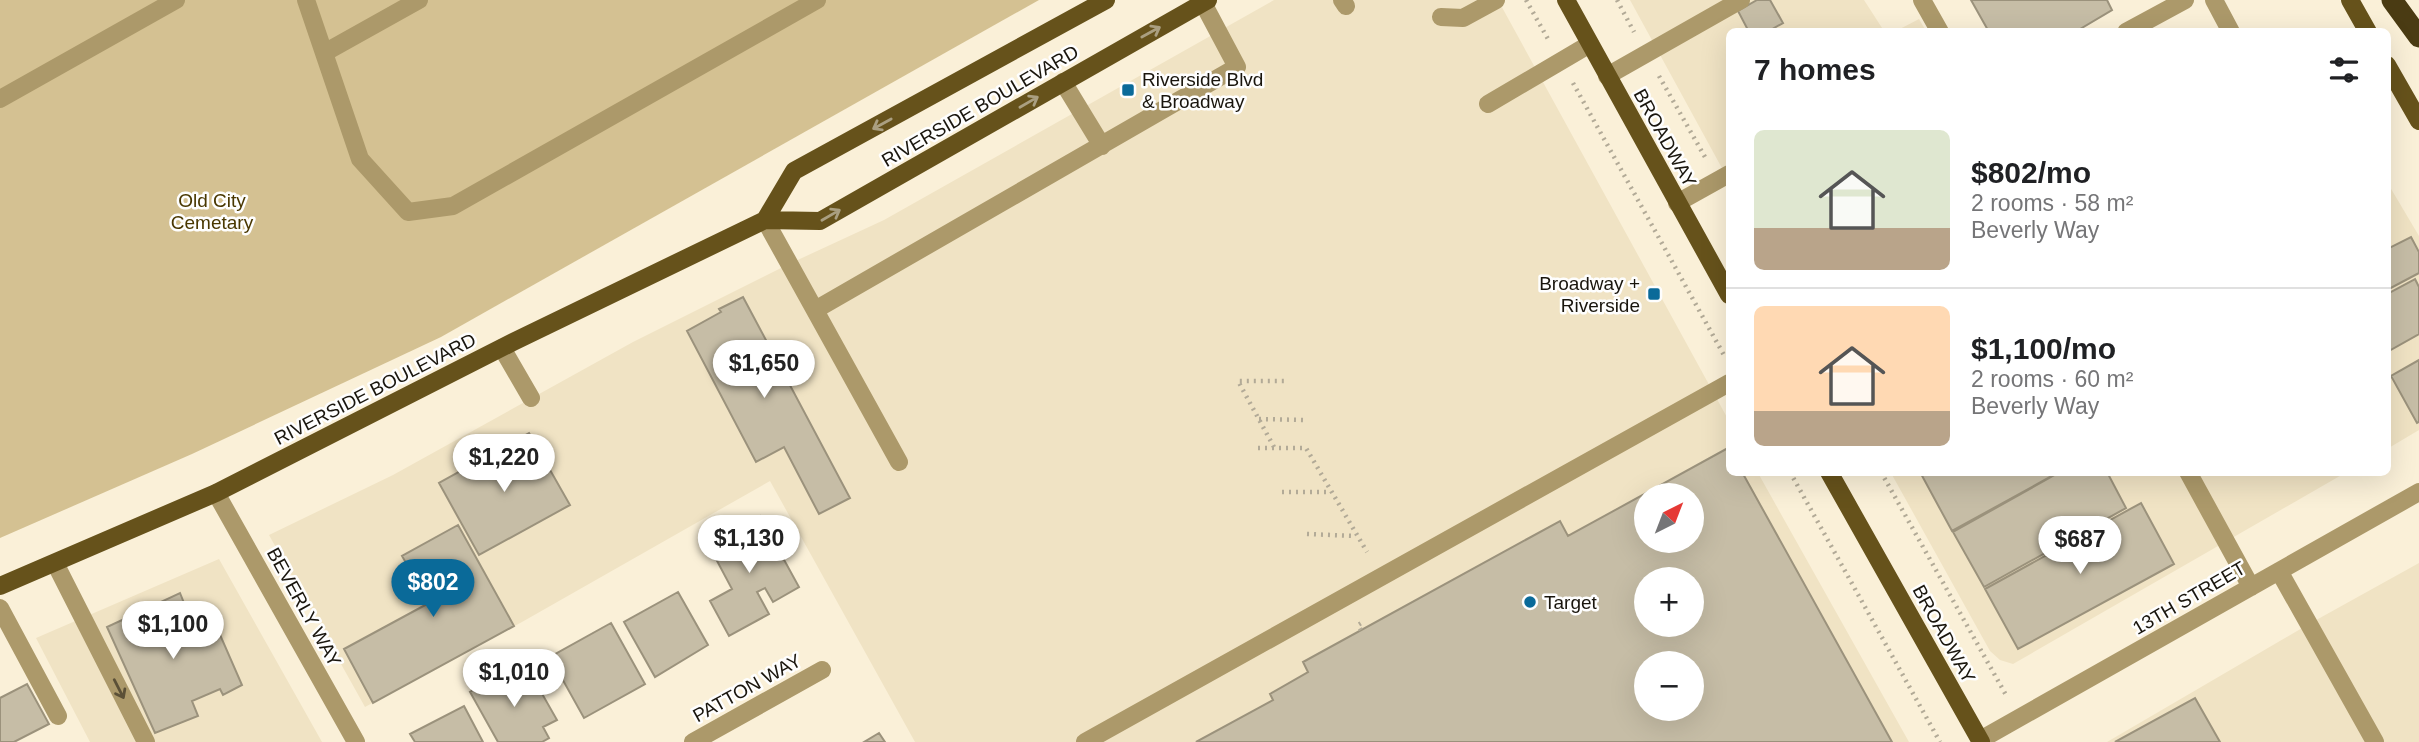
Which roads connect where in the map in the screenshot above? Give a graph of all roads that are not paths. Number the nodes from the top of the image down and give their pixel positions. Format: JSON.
{"nodes":[{"id":1,"x":176,"y":0,"type":"edge"},
{"id":2,"x":306,"y":0,"type":"edge"},
{"id":3,"x":419,"y":0,"type":"edge"},
{"id":4,"x":817,"y":0,"type":"edge"},
{"id":5,"x":1105,"y":0,"type":"edge"},
{"id":6,"x":1496,"y":0,"type":"edge"},
{"id":7,"x":1566,"y":0,"type":"edge"},
{"id":8,"x":1741,"y":0,"type":"edge"},
{"id":9,"x":1922,"y":0,"type":"edge"},
{"id":10,"x":2185,"y":0,"type":"edge"},
{"id":11,"x":2214,"y":0,"type":"edge"},
{"id":12,"x":2350,"y":0,"type":"edge"},
{"id":13,"x":2392,"y":0,"type":"edge"},
{"id":14,"x":1206,"y":1,"type":"edge"},
{"id":15,"x":1441,"y":17,"type":"dead end"},
{"id":16,"x":1938,"y":28,"type":"edge"},
{"id":17,"x":2133,"y":28,"type":"edge"},
{"id":18,"x":2229,"y":28,"type":"edge"},
{"id":19,"x":2366,"y":28,"type":"edge"},
{"id":20,"x":2419,"y":37,"type":"edge"},
{"id":21,"x":1590,"y":44,"type":"junction"},
{"id":22,"x":324,"y":53,"type":"junction"},
{"id":23,"x":2391,"y":72,"type":"edge"},
{"id":24,"x":1607,"y":76,"type":"junction"},
{"id":25,"x":1063,"y":82,"type":"junction"},
{"id":26,"x":0,"y":99,"type":"edge"},
{"id":27,"x":1488,"y":104,"type":"dead end"},
{"id":28,"x":2419,"y":121,"type":"edge"},
{"id":29,"x":1102,"y":146,"type":"junction"},
{"id":30,"x":1723,"y":177,"type":"edge"},
{"id":31,"x":1677,"y":203,"type":"junction"},
{"id":32,"x":765,"y":220,"type":"junction"},
{"id":33,"x":1726,"y":290,"type":"edge"},
{"id":34,"x":815,"y":310,"type":"junction"},
{"id":35,"x":502,"y":348,"type":"junction"},
{"id":36,"x":1726,"y":385,"type":"edge"},
{"id":37,"x":531,"y":398,"type":"dead end"},
{"id":38,"x":900,"y":462,"type":"dead end"},
{"id":39,"x":1831,"y":476,"type":"edge"},
{"id":40,"x":2190,"y":476,"type":"edge"},
{"id":41,"x":2419,"y":492,"type":"edge"},
{"id":42,"x":216,"y":493,"type":"junction"},
{"id":43,"x":55,"y":563,"type":"junction"},
{"id":44,"x":2279,"y":571,"type":"junction"},
{"id":45,"x":0,"y":586,"type":"edge"},
{"id":46,"x":2251,"y":587,"type":"junction"},
{"id":47,"x":0,"y":608,"type":"edge"},
{"id":48,"x":822,"y":670,"type":"dead end"},
{"id":49,"x":58,"y":716,"type":"dead end"},
{"id":50,"x":1980,"y":741,"type":"edge"},
{"id":51,"x":146,"y":742,"type":"edge"},
{"id":52,"x":356,"y":742,"type":"edge"},
{"id":53,"x":693,"y":742,"type":"edge"},
{"id":54,"x":1085,"y":742,"type":"edge"},
{"id":55,"x":2375,"y":742,"type":"edge"}],
"edges":[{"from":1,"to":26,"type":"street"},
{"from":2,"to":22,"type":"street"},
{"from":3,"to":22,"type":"street"},
{"from":4,"to":22,"type":"street"},
{"from":5,"to":32,"type":"main road","name":"RIVERSIDE BOULEVARD","one_way":true},
{"from":6,"to":15,"type":"street"},
{"from":7,"to":21,"type":"main road","name":"BROADWAY"},
{"from":8,"to":24,"type":"street"},
{"from":9,"to":16,"type":"street"},
{"from":10,"to":17,"type":"street"},
{"from":11,"to":18,"type":"street"},
{"from":12,"to":19,"type":"main road"},
{"from":13,"to":20,"type":"highway"},
{"from":25,"to":14,"type":"main road","name":"RIVERSIDE BOULEVARD","one_way":true},
{"from":14,"to":29,"type":"street"},
{"from":21,"to":24,"type":"main road","name":"BROADWAY"},
{"from":21,"to":27,"type":"street"},
{"from":23,"to":28,"type":"main road"},
{"from":24,"to":31,"type":"main road","name":"BROADWAY"},
{"from":25,"to":29,"type":"street"},
{"from":32,"to":25,"type":"main road","name":"RIVERSIDE BOULEVARD","one_way":true},
{"from":29,"to":34,"type":"street"},
{"from":30,"to":31,"type":"street"},
{"from":31,"to":33,"type":"main road","name":"BROADWAY"},
{"from":32,"to":34,"type":"street"},
{"from":32,"to":35,"type":"main road","name":"RIVERSIDE BOULEVARD"},
{"from":34,"to":38,"type":"street"},
{"from":35,"to":37,"type":"street"},
{"from":35,"to":42,"type":"main road","name":"RIVERSIDE BOULEVARD"},
{"from":36,"to":54,"type":"street"},
{"from":39,"to":50,"type":"main road","name":"BROADWAY"},
{"from":40,"to":46,"type":"street"},
{"from":41,"to":44,"type":"street","name":"13TH STREET"},
{"from":42,"to":43,"type":"main road","name":"RIVERSIDE BOULEVARD"},
{"from":42,"to":52,"type":"street","name":"BEVERLY WAY"},
{"from":43,"to":45,"type":"main road","name":"RIVERSIDE BOULEVARD"},
{"from":43,"to":51,"type":"street","one_way":true},
{"from":44,"to":46,"type":"street","name":"13TH STREET"},
{"from":44,"to":55,"type":"street"},
{"from":46,"to":50,"type":"street","name":"13TH STREET"},
{"from":47,"to":49,"type":"street"},
{"from":48,"to":53,"type":"street","name":"PATTON WAY"}]}
